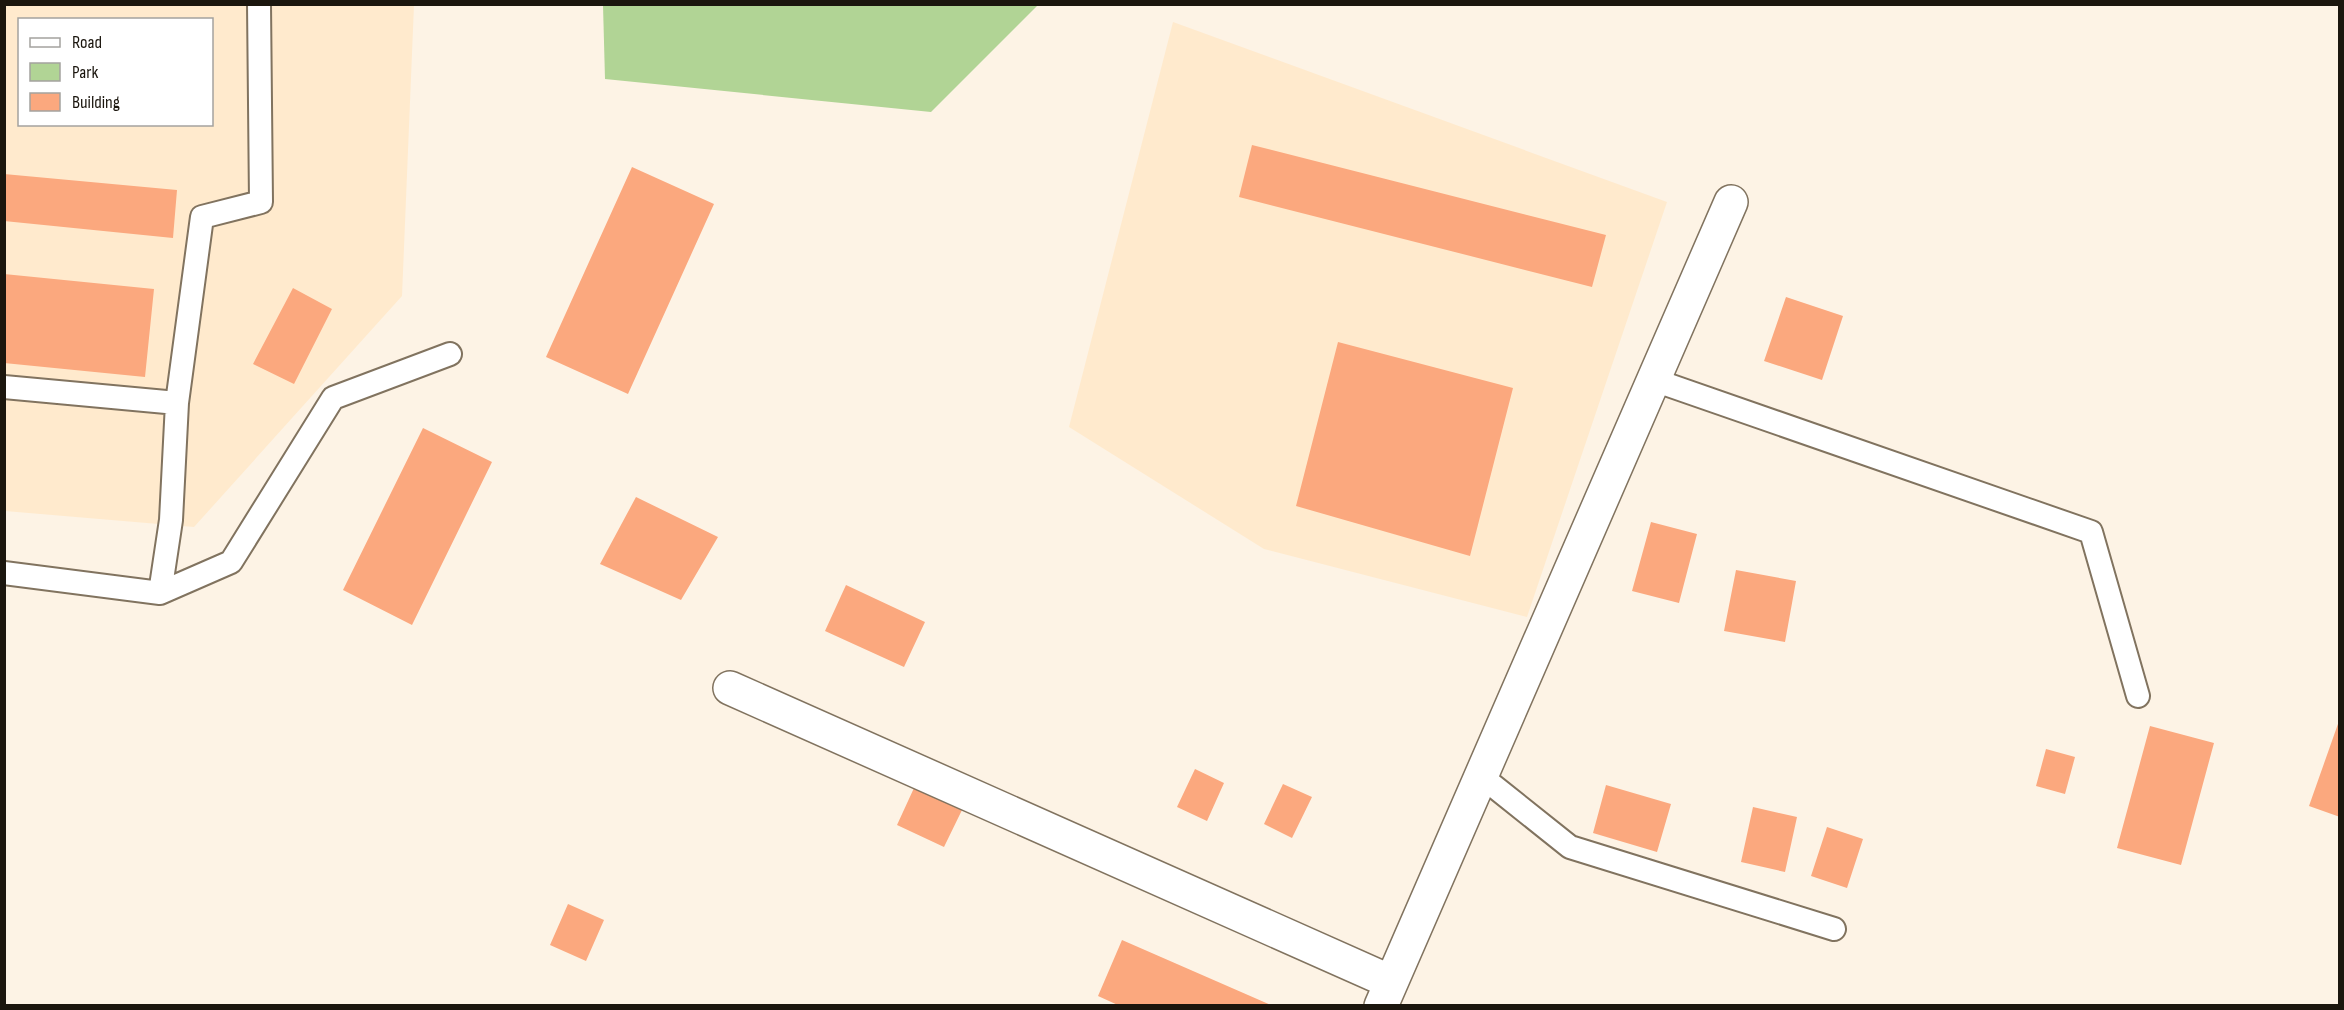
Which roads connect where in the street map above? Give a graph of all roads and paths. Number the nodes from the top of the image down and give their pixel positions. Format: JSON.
{"nodes":[{"id":1,"x":260,"y":4,"type":"edge"},
{"id":2,"x":1731,"y":202,"type":"dead end"},
{"id":3,"x":450,"y":354,"type":"dead end"},
{"id":4,"x":1654,"y":380,"type":"junction"},
{"id":5,"x":4,"y":387,"type":"edge"},
{"id":6,"x":177,"y":403,"type":"junction"},
{"id":7,"x":4,"y":573,"type":"edge"},
{"id":8,"x":159,"y":592,"type":"junction"},
{"id":9,"x":730,"y":688,"type":"dead end"},
{"id":10,"x":2138,"y":696,"type":"dead end"},
{"id":11,"x":1481,"y":776,"type":"junction"},
{"id":12,"x":1834,"y":929,"type":"dead end"},
{"id":13,"x":1386,"y":993,"type":"edge"}],
"edges":[{"from":1,"to":6,"type":"lane"},
{"from":2,"to":4,"type":"street"},
{"from":3,"to":8,"type":"lane"},
{"from":4,"to":10,"type":"lane"},
{"from":4,"to":11,"type":"street"},
{"from":5,"to":6,"type":"lane"},
{"from":6,"to":8,"type":"lane"},
{"from":7,"to":8,"type":"lane"},
{"from":9,"to":13,"type":"street"},
{"from":11,"to":12,"type":"lane"},
{"from":11,"to":13,"type":"street"}]}
